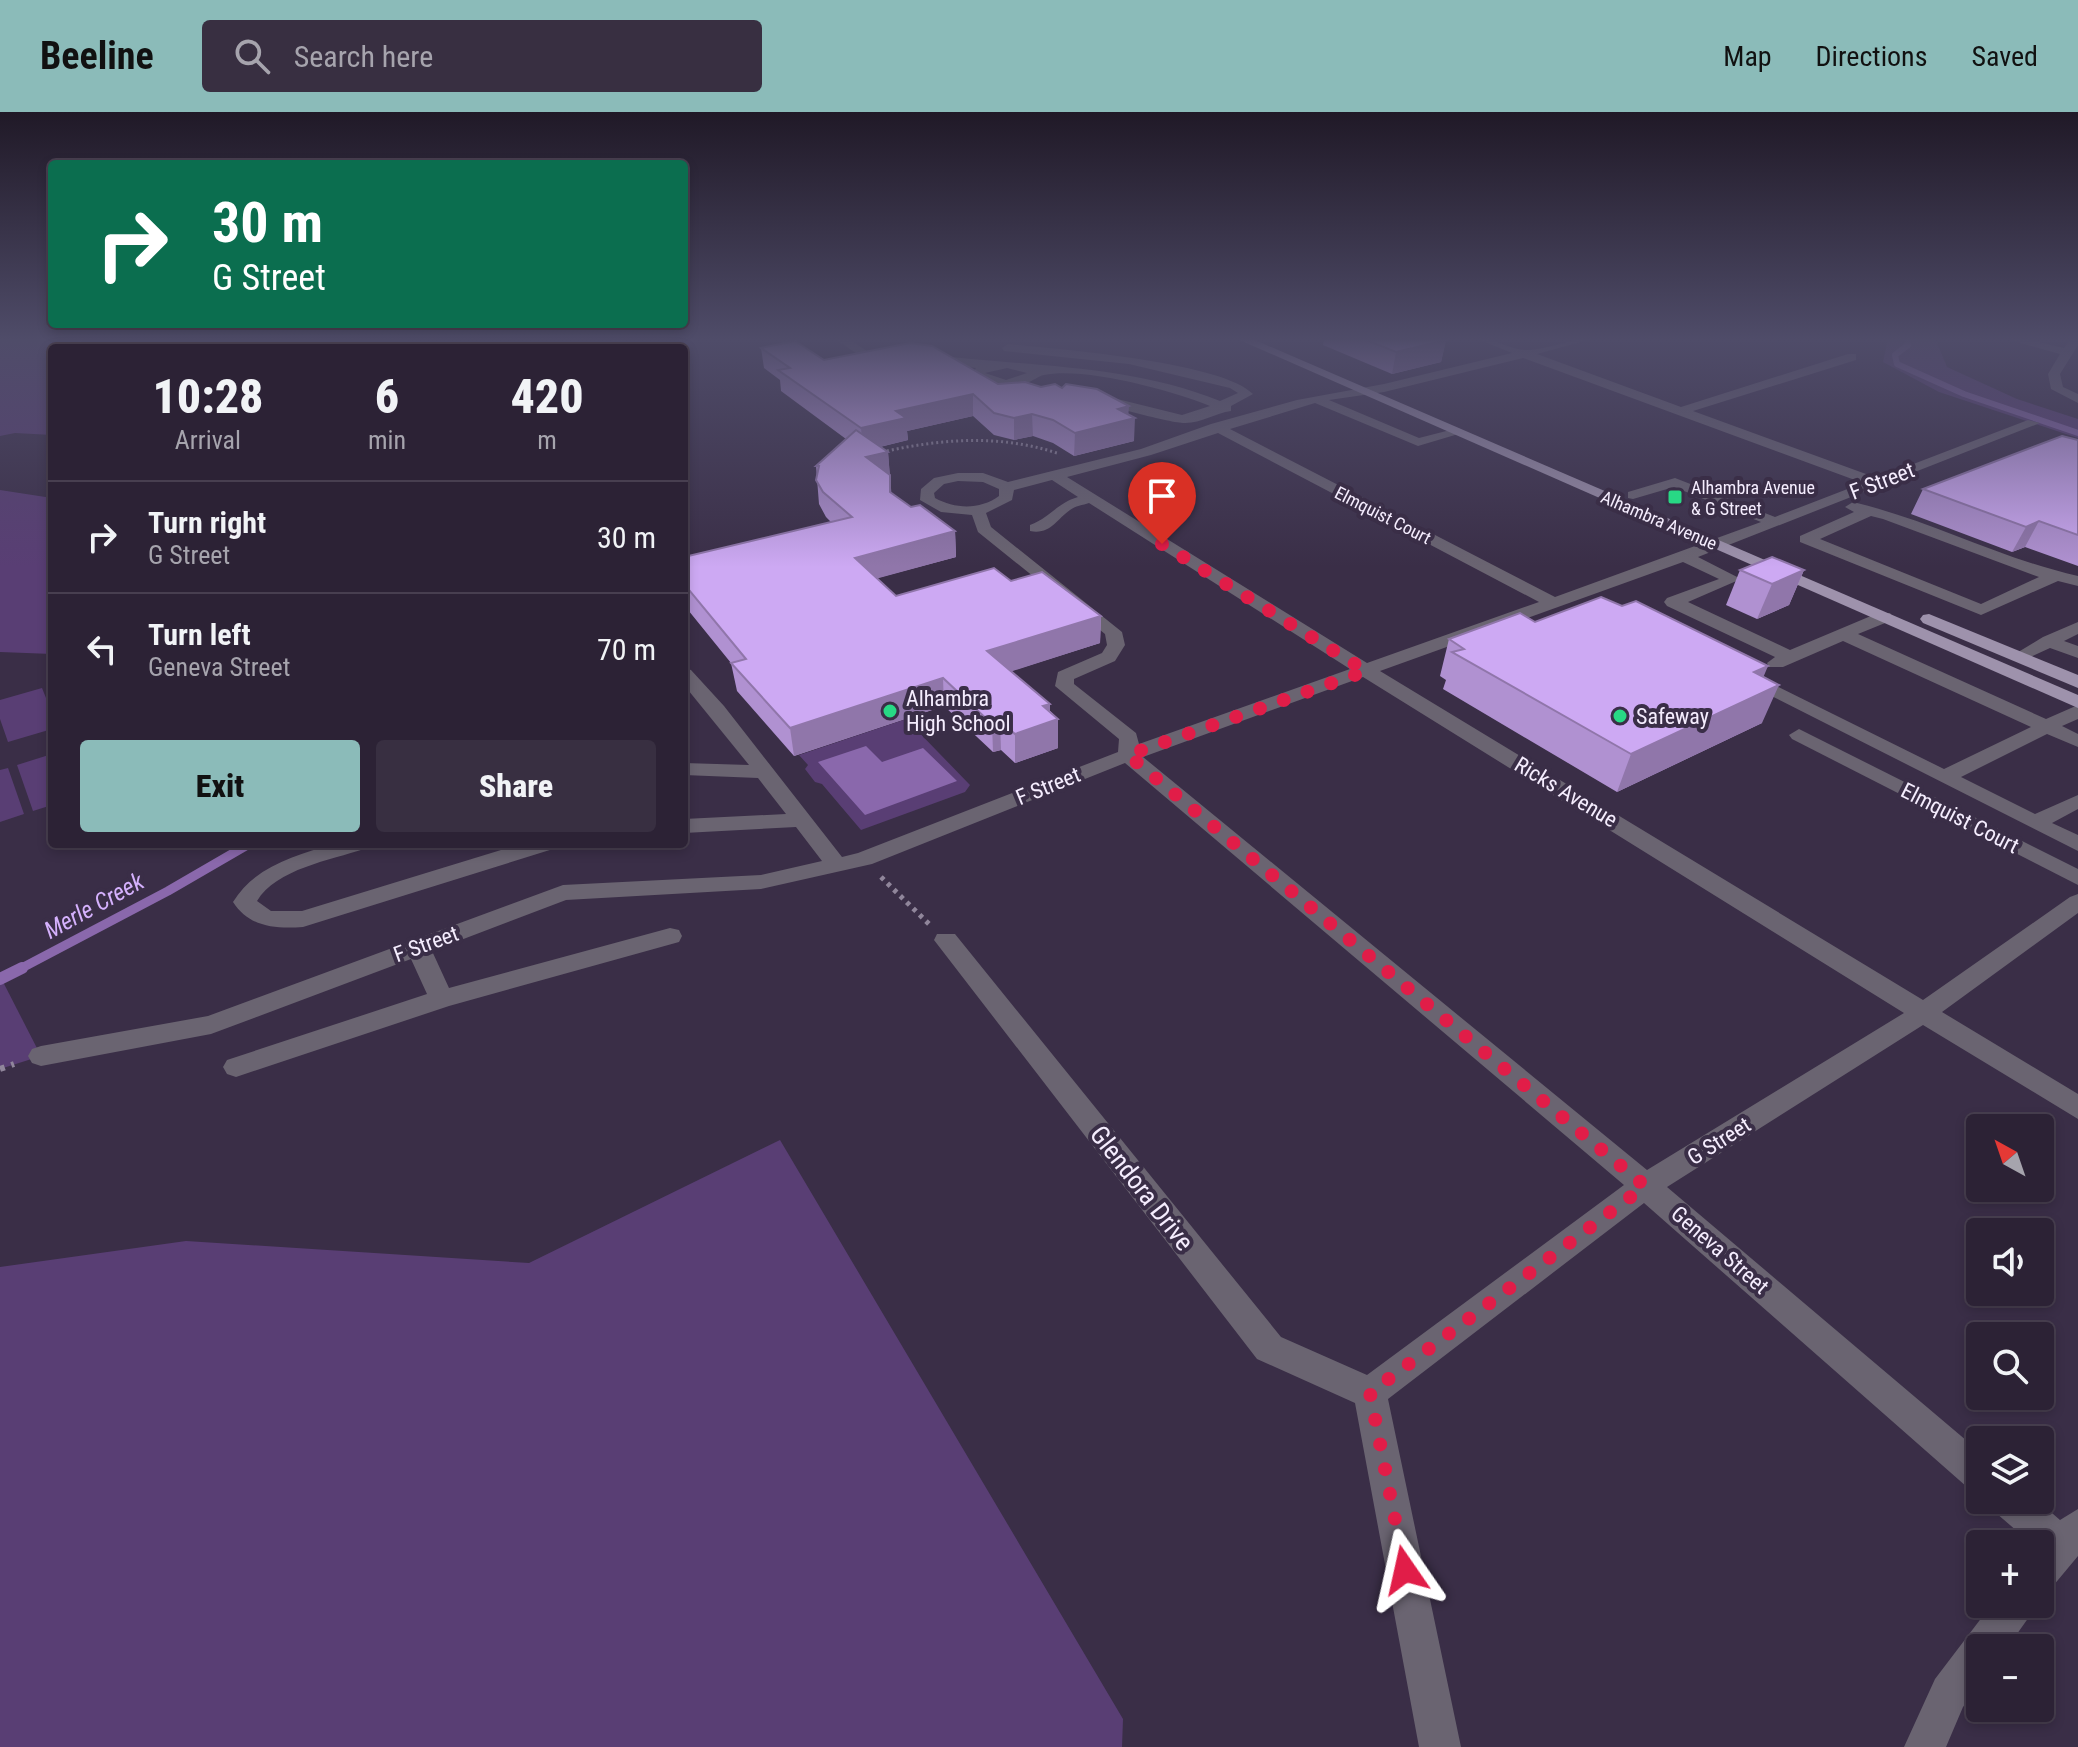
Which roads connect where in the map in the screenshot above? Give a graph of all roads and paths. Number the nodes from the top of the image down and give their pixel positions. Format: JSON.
{"nodes":[{"id":1,"x":1162,"y":414,"type":"edge"},
{"id":2,"x":1196,"y":414,"type":"edge"},
{"id":3,"x":1237,"y":414,"type":"edge"},
{"id":4,"x":1288,"y":414,"type":"edge"},
{"id":5,"x":1351,"y":414,"type":"edge"},
{"id":6,"x":1420,"y":414,"type":"edge"},
{"id":7,"x":1430,"y":414,"type":"edge"},
{"id":8,"x":1689,"y":414,"type":"edge"},
{"id":9,"x":1248,"y":420,"type":"junction"},
{"id":10,"x":2033,"y":423,"type":"dead end"},
{"id":11,"x":1216,"y":427,"type":"junction"},
{"id":12,"x":1458,"y":432,"type":"junction"},
{"id":13,"x":871,"y":455,"type":"edge"},
{"id":14,"x":1084,"y":468,"type":"junction"},
{"id":15,"x":1054,"y":475,"type":"junction"},
{"id":16,"x":1877,"y":483,"type":"junction"},
{"id":17,"x":1006,"y":487,"type":"junction"},
{"id":18,"x":1633,"y":495,"type":"junction"},
{"id":19,"x":1091,"y":498,"type":"junction"},
{"id":20,"x":1833,"y":500,"type":"junction"},
{"id":21,"x":978,"y":510,"type":"junction"},
{"id":22,"x":1867,"y":512,"type":"junction"},
{"id":23,"x":1775,"y":522,"type":"junction"},
{"id":24,"x":1036,"y":528,"type":"dead end"},
{"id":25,"x":1734,"y":536,"type":"junction"},
{"id":26,"x":1715,"y":545,"type":"junction"},
{"id":27,"x":1683,"y":556,"type":"junction"},
{"id":28,"x":2056,"y":576,"type":"junction"},
{"id":29,"x":2078,"y":581,"type":"edge"},
{"id":30,"x":1576,"y":593,"type":"junction"},
{"id":31,"x":1550,"y":601,"type":"junction"},
{"id":32,"x":1601,"y":605,"type":"edge"},
{"id":33,"x":1884,"y":617,"type":"junction"},
{"id":34,"x":2078,"y":627,"type":"edge"},
{"id":35,"x":1843,"y":634,"type":"junction"},
{"id":36,"x":2049,"y":641,"type":"junction"},
{"id":37,"x":2078,"y":653,"type":"edge"},
{"id":38,"x":1790,"y":657,"type":"junction"},
{"id":39,"x":2019,"y":657,"type":"junction"},
{"id":40,"x":1366,"y":671,"type":"junction"},
{"id":41,"x":688,"y":678,"type":"edge"},
{"id":42,"x":2078,"y":682,"type":"edge"},
{"id":43,"x":2078,"y":702,"type":"edge"},
{"id":44,"x":2078,"y":711,"type":"edge"},
{"id":45,"x":2049,"y":727,"type":"junction"},
{"id":46,"x":1799,"y":735,"type":"dead end"},
{"id":47,"x":2078,"y":741,"type":"edge"},
{"id":48,"x":1128,"y":755,"type":"junction"},
{"id":49,"x":688,"y":769,"type":"edge"},
{"id":50,"x":765,"y":772,"type":"junction"},
{"id":51,"x":1945,"y":777,"type":"junction"},
{"id":52,"x":2078,"y":801,"type":"edge"},
{"id":53,"x":801,"y":820,"type":"junction"},
{"id":54,"x":2035,"y":823,"type":"junction"},
{"id":55,"x":688,"y":826,"type":"edge"},
{"id":56,"x":2078,"y":844,"type":"edge"},
{"id":57,"x":344,"y":848,"type":"edge"},
{"id":58,"x":532,"y":848,"type":"edge"},
{"id":59,"x":864,"y":859,"type":"junction"},
{"id":60,"x":837,"y":866,"type":"junction"},
{"id":61,"x":2078,"y":878,"type":"edge"},
{"id":62,"x":2078,"y":902,"type":"edge"},
{"id":63,"x":670,"y":936,"type":"dead end"},
{"id":64,"x":946,"y":940,"type":"joint"},
{"id":65,"x":418,"y":947,"type":"junction"},
{"id":66,"x":442,"y":999,"type":"junction"},
{"id":67,"x":1922,"y":1014,"type":"junction"},
{"id":68,"x":41,"y":1056,"type":"dead end"},
{"id":69,"x":236,"y":1067,"type":"dead end"},
{"id":70,"x":2078,"y":1108,"type":"edge"},
{"id":71,"x":1645,"y":1186,"type":"junction"},
{"id":72,"x":1370,"y":1393,"type":"junction"},
{"id":73,"x":1966,"y":1463,"type":"edge"},
{"id":74,"x":2024,"y":1514,"type":"edge"},
{"id":75,"x":2060,"y":1548,"type":"edge"},
{"id":76,"x":1966,"y":1671,"type":"edge"},
{"id":77,"x":1440,"y":1747,"type":"edge"},
{"id":78,"x":1925,"y":1747,"type":"edge"}],
"edges":[{"from":1,"to":2,"type":"street"},
{"from":3,"to":9,"type":"street"},
{"from":4,"to":9,"type":"street"},
{"from":5,"to":12,"type":"street"},
{"from":6,"to":12,"type":"main road","name":"Alhambra Avenue"},
{"from":7,"to":18,"type":"main road","name":"Alhambra Avenue"},
{"from":8,"to":16,"type":"street"},
{"from":9,"to":11,"type":"street"},
{"from":10,"to":16,"type":"street","name":"F Street"},
{"from":11,"to":14,"type":"street"},
{"from":11,"to":31,"type":"street","name":"Elmquist Court"},
{"from":12,"to":26,"type":"main road","name":"Alhambra Avenue"},
{"from":13,"to":14,"type":"path"},
{"from":14,"to":15,"type":"street"},
{"from":15,"to":17,"type":"street"},
{"from":15,"to":19,"type":"street","name":"Ricks Avenue"},
{"from":16,"to":20,"type":"street","name":"F Street"},
{"from":17,"to":21,"type":"street"},
{"from":17,"to":21,"type":"street"},
{"from":18,"to":23,"type":"street"},
{"from":18,"to":25,"type":"main road","name":"Alhambra Avenue"},
{"from":19,"to":24,"type":"street"},
{"from":19,"to":40,"type":"street","name":"Ricks Avenue"},
{"from":20,"to":22,"type":"street"},
{"from":20,"to":23,"type":"street","name":"F Street"},
{"from":21,"to":48,"type":"street","name":"Geneva Street"},
{"from":22,"to":28,"type":"street"},
{"from":22,"to":28,"type":"street"},
{"from":23,"to":25,"type":"street","name":"F Street"},
{"from":25,"to":26,"type":"street","name":"F Street"},
{"from":25,"to":39,"type":"main road","name":"Alhambra Avenue"},
{"from":26,"to":27,"type":"street","name":"F Street"},
{"from":26,"to":33,"type":"main road","name":"Alhambra Avenue"},
{"from":27,"to":30,"type":"street","name":"F Street"},
{"from":27,"to":38,"type":"street"},
{"from":28,"to":29,"type":"street"},
{"from":30,"to":31,"type":"street","name":"F Street"},
{"from":30,"to":32,"type":"street"},
{"from":31,"to":40,"type":"street","name":"F Street"},
{"from":33,"to":35,"type":"street"},
{"from":33,"to":43,"type":"main road","name":"Alhambra Avenue"},
{"from":34,"to":36,"type":"street"},
{"from":35,"to":38,"type":"street"},
{"from":35,"to":45,"type":"street"},
{"from":36,"to":37,"type":"street"},
{"from":36,"to":39,"type":"street"},
{"from":38,"to":51,"type":"street"},
{"from":39,"to":42,"type":"main road","name":"Alhambra Avenue"},
{"from":40,"to":48,"type":"street","name":"F Street"},
{"from":40,"to":67,"type":"street","name":"Ricks Avenue"},
{"from":41,"to":50,"type":"street"},
{"from":44,"to":45,"type":"street"},
{"from":45,"to":47,"type":"street"},
{"from":45,"to":51,"type":"street"},
{"from":46,"to":61,"type":"street","name":"Elmquist Court"},
{"from":48,"to":59,"type":"street","name":"F Street"},
{"from":48,"to":71,"type":"street","name":"Geneva Street"},
{"from":49,"to":50,"type":"street"},
{"from":50,"to":53,"type":"street"},
{"from":51,"to":54,"type":"street"},
{"from":52,"to":54,"type":"street"},
{"from":53,"to":55,"type":"street"},
{"from":53,"to":60,"type":"street"},
{"from":54,"to":56,"type":"street"},
{"from":57,"to":58,"type":"street"},
{"from":59,"to":60,"type":"street","name":"F Street"},
{"from":59,"to":64,"type":"path"},
{"from":60,"to":65,"type":"street","name":"F Street"},
{"from":62,"to":67,"type":"street","name":"G Street"},
{"from":63,"to":66,"type":"street"},
{"from":64,"to":72,"type":"street","name":"Glendora Drive"},
{"from":65,"to":66,"type":"street"},
{"from":65,"to":68,"type":"street","name":"F Street"},
{"from":66,"to":69,"type":"street"},
{"from":67,"to":70,"type":"street","name":"Ricks Avenue"},
{"from":67,"to":71,"type":"street","name":"G Street"},
{"from":71,"to":72,"type":"street","name":"G Street"},
{"from":71,"to":73,"type":"street","name":"Geneva Street"},
{"from":72,"to":77,"type":"street"},
{"from":74,"to":75,"type":"street"},
{"from":76,"to":78,"type":"street"}]}
